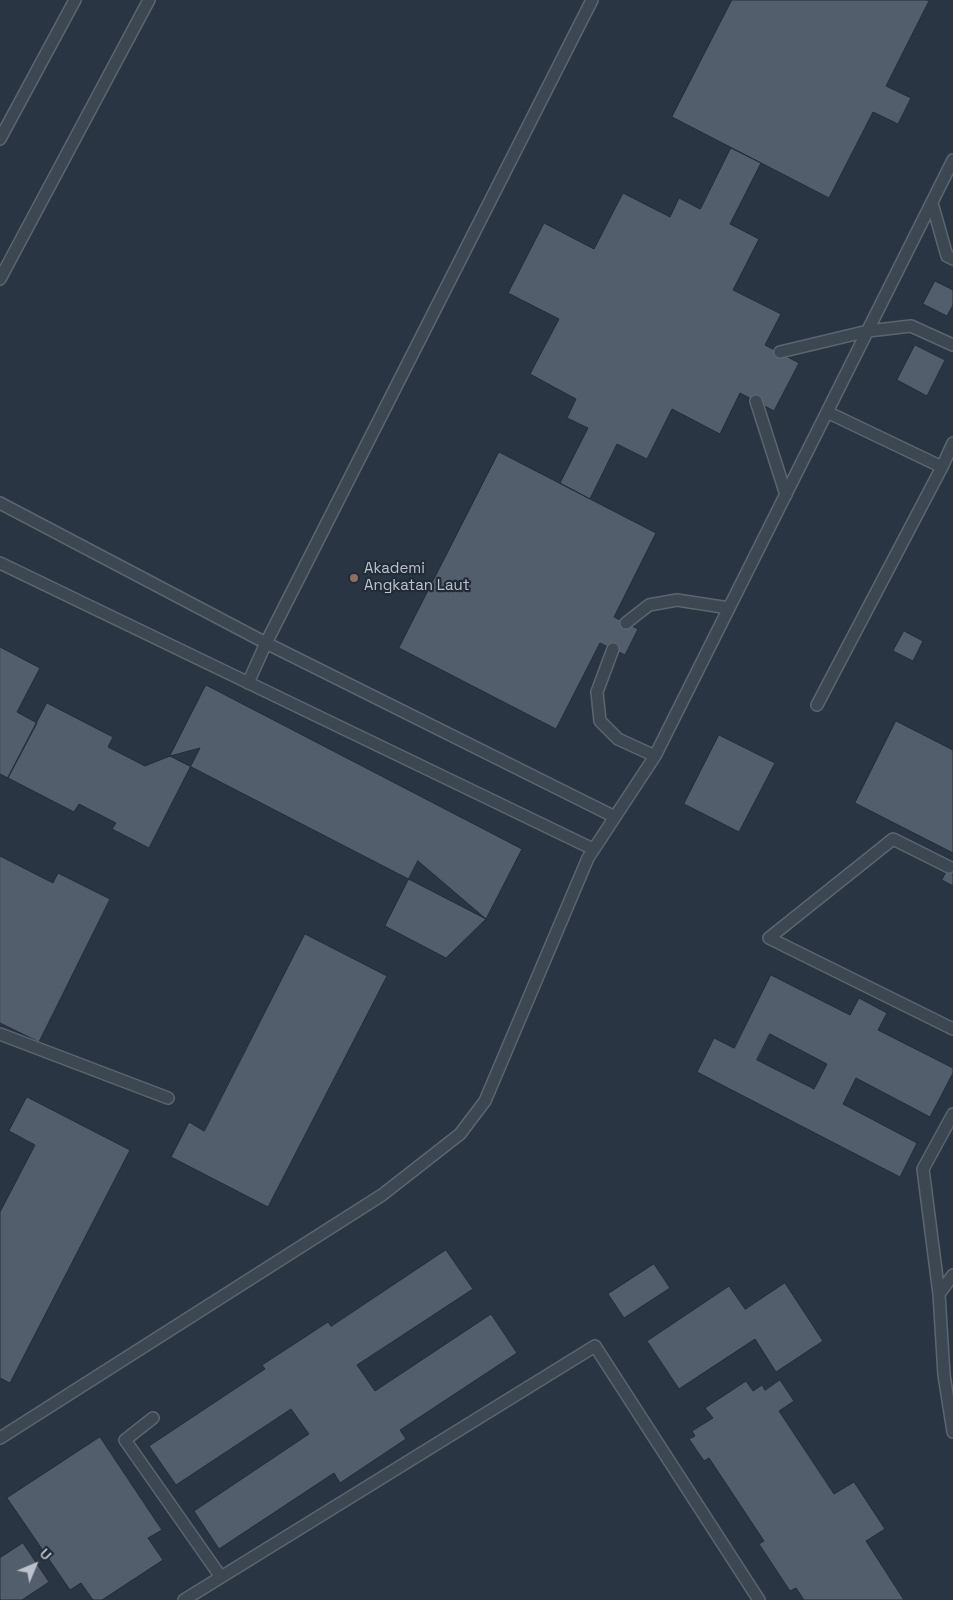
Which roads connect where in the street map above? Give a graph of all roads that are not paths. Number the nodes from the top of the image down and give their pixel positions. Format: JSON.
{"nodes":[{"id":1,"x":75,"y":0,"type":"edge"},
{"id":2,"x":149,"y":0,"type":"edge"},
{"id":3,"x":592,"y":0,"type":"edge"},
{"id":4,"x":0,"y":140,"type":"edge"},
{"id":5,"x":953,"y":160,"type":"edge"},
{"id":6,"x":932,"y":202,"type":"junction"},
{"id":7,"x":953,"y":259,"type":"edge"},
{"id":8,"x":0,"y":279,"type":"edge"},
{"id":9,"x":868,"y":331,"type":"junction"},
{"id":10,"x":953,"y":345,"type":"edge"},
{"id":11,"x":780,"y":352,"type":"dead end"},
{"id":12,"x":756,"y":401,"type":"dead end"},
{"id":13,"x":827,"y":412,"type":"junction"},
{"id":14,"x":953,"y":443,"type":"edge"},
{"id":15,"x":942,"y":467,"type":"junction"},
{"id":16,"x":786,"y":495,"type":"junction"},
{"id":17,"x":0,"y":503,"type":"edge"},
{"id":18,"x":0,"y":563,"type":"edge"},
{"id":19,"x":729,"y":608,"type":"junction"},
{"id":20,"x":626,"y":623,"type":"dead end"},
{"id":21,"x":266,"y":643,"type":"junction"},
{"id":22,"x":613,"y":649,"type":"dead end"},
{"id":23,"x":248,"y":683,"type":"junction"},
{"id":24,"x":817,"y":705,"type":"dead end"},
{"id":25,"x":655,"y":756,"type":"junction"},
{"id":26,"x":615,"y":817,"type":"junction"},
{"id":27,"x":593,"y":849,"type":"junction"},
{"id":28,"x":949,"y":868,"type":"dead end"},
{"id":29,"x":953,"y":1029,"type":"edge"},
{"id":30,"x":0,"y":1034,"type":"edge"},
{"id":31,"x":168,"y":1098,"type":"dead end"},
{"id":32,"x":953,"y":1114,"type":"edge"},
{"id":33,"x":953,"y":1275,"type":"edge"},
{"id":34,"x":939,"y":1294,"type":"junction"},
{"id":35,"x":153,"y":1418,"type":"dead end"},
{"id":36,"x":953,"y":1432,"type":"edge"},
{"id":37,"x":0,"y":1438,"type":"edge"},
{"id":38,"x":221,"y":1577,"type":"junction"},
{"id":39,"x":184,"y":1600,"type":"edge"},
{"id":40,"x":759,"y":1600,"type":"edge"}],
"edges":[{"from":1,"to":4,"type":"lane"},
{"from":2,"to":8,"type":"lane"},
{"from":3,"to":21,"type":"lane"},
{"from":5,"to":6,"type":"lane"},
{"from":6,"to":7,"type":"lane"},
{"from":6,"to":9,"type":"lane"},
{"from":9,"to":10,"type":"lane"},
{"from":9,"to":11,"type":"lane"},
{"from":9,"to":13,"type":"lane"},
{"from":12,"to":16,"type":"lane"},
{"from":13,"to":15,"type":"lane"},
{"from":13,"to":16,"type":"lane"},
{"from":14,"to":15,"type":"lane"},
{"from":15,"to":24,"type":"lane"},
{"from":16,"to":19,"type":"lane"},
{"from":17,"to":21,"type":"lane"},
{"from":18,"to":23,"type":"lane"},
{"from":19,"to":20,"type":"lane"},
{"from":19,"to":25,"type":"lane"},
{"from":21,"to":23,"type":"lane"},
{"from":21,"to":26,"type":"lane"},
{"from":22,"to":25,"type":"lane"},
{"from":23,"to":27,"type":"lane"},
{"from":25,"to":26,"type":"lane"},
{"from":26,"to":27,"type":"lane"},
{"from":27,"to":37,"type":"lane"},
{"from":28,"to":29,"type":"lane"},
{"from":30,"to":31,"type":"lane"},
{"from":32,"to":34,"type":"lane"},
{"from":33,"to":34,"type":"lane"},
{"from":34,"to":36,"type":"lane"},
{"from":35,"to":38,"type":"lane"},
{"from":38,"to":39,"type":"lane"},
{"from":38,"to":40,"type":"lane"}]}
